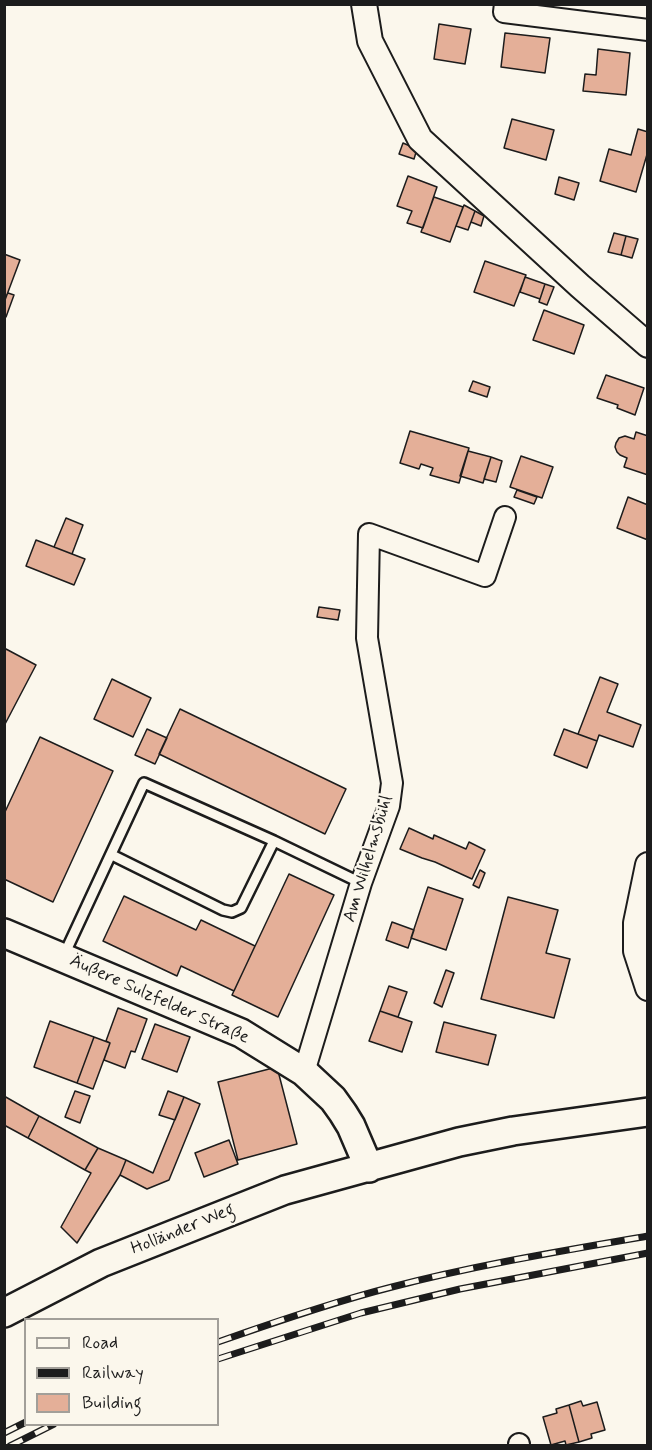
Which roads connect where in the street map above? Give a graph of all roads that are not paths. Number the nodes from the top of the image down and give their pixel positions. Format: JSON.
{"nodes":[{"id":1,"x":364,"y":4,"type":"edge"},
{"id":2,"x":505,"y":4,"type":"edge"},
{"id":3,"x":648,"y":30,"type":"edge"},
{"id":4,"x":648,"y":345,"type":"edge"},
{"id":5,"x":505,"y":517,"type":"dead end"},
{"id":6,"x":274,"y":841,"type":"junction"},
{"id":7,"x":112,"y":855,"type":"junction"},
{"id":8,"x":647,"y":868,"type":"edge"},
{"id":9,"x":361,"y":883,"type":"junction"},
{"id":10,"x":4,"y":933,"type":"edge"},
{"id":11,"x":63,"y":958,"type":"junction"},
{"id":12,"x":648,"y":988,"type":"edge"},
{"id":13,"x":303,"y":1072,"type":"junction"},
{"id":14,"x":648,"y":1112,"type":"edge"},
{"id":15,"x":369,"y":1168,"type":"junction"},
{"id":16,"x":4,"y":1312,"type":"edge"}],
"edges":[{"from":1,"to":4,"type":"street"},
{"from":2,"to":3,"type":"street"},
{"from":5,"to":9,"type":"street","name":"Am Wilhelmsbühl"},
{"from":6,"to":7,"type":"lane"},
{"from":6,"to":7,"type":"lane"},
{"from":6,"to":9,"type":"lane"},
{"from":7,"to":11,"type":"lane"},
{"from":8,"to":12,"type":"street"},
{"from":9,"to":13,"type":"street","name":"Am Wilhelmsbühl"},
{"from":10,"to":11,"type":"main road","name":"Äußere Sulzfelder Straße"},
{"from":11,"to":13,"type":"main road","name":"Äußere Sulzfelder Straße"},
{"from":13,"to":15,"type":"main road","name":"Äußere Sulzfelder Straße"},
{"from":14,"to":15,"type":"main road"},
{"from":15,"to":16,"type":"main road","name":"Holländer Weg"}]}
